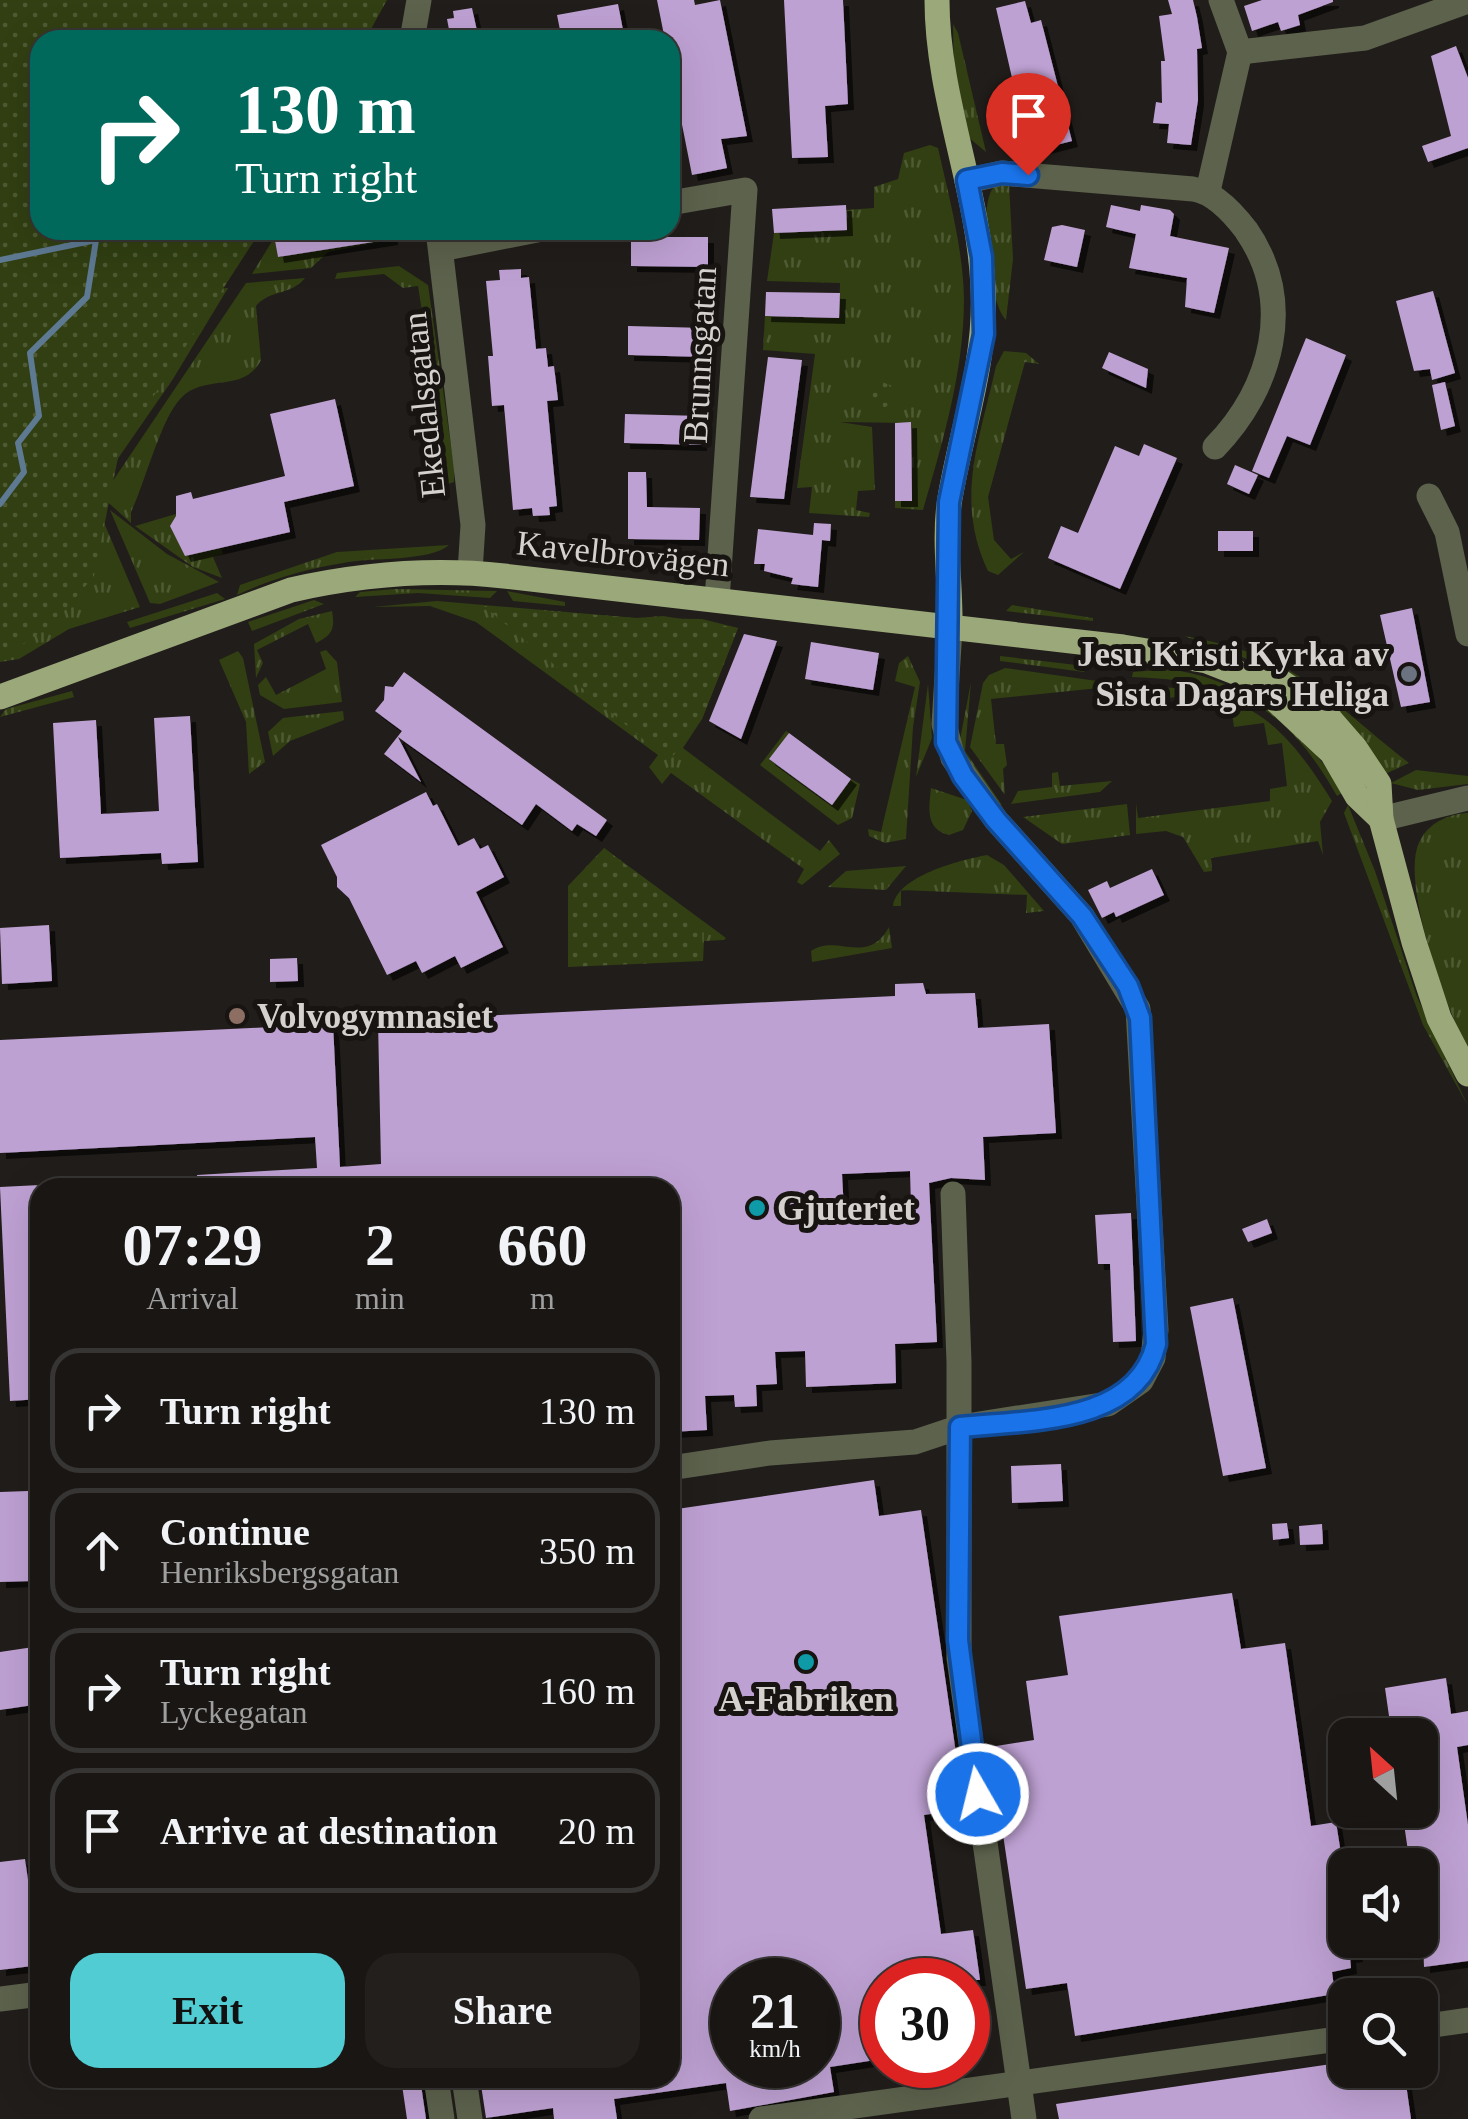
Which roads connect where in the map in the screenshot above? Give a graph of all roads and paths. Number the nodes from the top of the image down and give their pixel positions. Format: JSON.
{"nodes":[{"id":1,"x":418,"y":0,"type":"edge"},
{"id":2,"x":937,"y":0,"type":"edge"},
{"id":3,"x":1221,"y":0,"type":"edge"},
{"id":4,"x":1468,"y":2,"type":"edge"},
{"id":5,"x":414,"y":30,"type":"edge"},
{"id":6,"x":1240,"y":52,"type":"junction"},
{"id":7,"x":967,"y":180,"type":"junction"},
{"id":8,"x":1208,"y":192,"type":"junction"},
{"id":9,"x":680,"y":201,"type":"edge"},
{"id":10,"x":440,"y":240,"type":"edge"},
{"id":11,"x":1215,"y":447,"type":"dead end"},
{"id":12,"x":1430,"y":496,"type":"dead end"},
{"id":13,"x":470,"y":572,"type":"junction"},
{"id":14,"x":717,"y":600,"type":"junction"},
{"id":15,"x":950,"y":628,"type":"junction"},
{"id":16,"x":1468,"y":634,"type":"edge"},
{"id":17,"x":0,"y":697,"type":"edge"},
{"id":18,"x":1468,"y":798,"type":"edge"},
{"id":19,"x":1380,"y":820,"type":"junction"},
{"id":20,"x":1468,"y":1074,"type":"edge"},
{"id":21,"x":953,"y":1194,"type":"dead end"},
{"id":22,"x":960,"y":1427,"type":"junction"},
{"id":23,"x":680,"y":1466,"type":"edge"},
{"id":24,"x":30,"y":1995,"type":"edge"},
{"id":25,"x":0,"y":1999,"type":"edge"},
{"id":26,"x":1468,"y":2020,"type":"edge"},
{"id":27,"x":1438,"y":2024,"type":"edge"},
{"id":28,"x":1328,"y":2040,"type":"edge"},
{"id":29,"x":1020,"y":2084,"type":"junction"},
{"id":30,"x":437,"y":2088,"type":"edge"},
{"id":31,"x":465,"y":2088,"type":"edge"},
{"id":32,"x":442,"y":2119,"type":"edge"},
{"id":33,"x":470,"y":2119,"type":"edge"},
{"id":34,"x":761,"y":2119,"type":"edge"},
{"id":35,"x":1024,"y":2119,"type":"edge"}],
"edges":[{"from":1,"to":5,"type":"street"},
{"from":2,"to":7,"type":"main road"},
{"from":3,"to":6,"type":"street"},
{"from":4,"to":6,"type":"street"},
{"from":6,"to":8,"type":"street"},
{"from":7,"to":8,"type":"street"},
{"from":7,"to":15,"type":"main road"},
{"from":8,"to":11,"type":"street"},
{"from":9,"to":14,"type":"street","name":"Brunnsgatan"},
{"from":10,"to":13,"type":"street","name":"Ekedalsgatan"},
{"from":12,"to":16,"type":"street"},
{"from":13,"to":14,"type":"main road","name":"Kavelbrovägen"},
{"from":13,"to":17,"type":"main road","name":"Kavelbrovägen"},
{"from":14,"to":15,"type":"main road","name":"Kavelbrovägen"},
{"from":15,"to":19,"type":"main road","name":"Kavelbrovägen"},
{"from":15,"to":22,"type":"street"},
{"from":18,"to":19,"type":"street"},
{"from":19,"to":20,"type":"main road","name":"Kavelbrovägen"},
{"from":21,"to":22,"type":"street"},
{"from":22,"to":23,"type":"street"},
{"from":22,"to":29,"type":"street"},
{"from":24,"to":25,"type":"street"},
{"from":26,"to":27,"type":"street"},
{"from":28,"to":29,"type":"street"},
{"from":29,"to":34,"type":"street"},
{"from":29,"to":35,"type":"street"},
{"from":30,"to":32,"type":"street"},
{"from":31,"to":33,"type":"street"}]}
